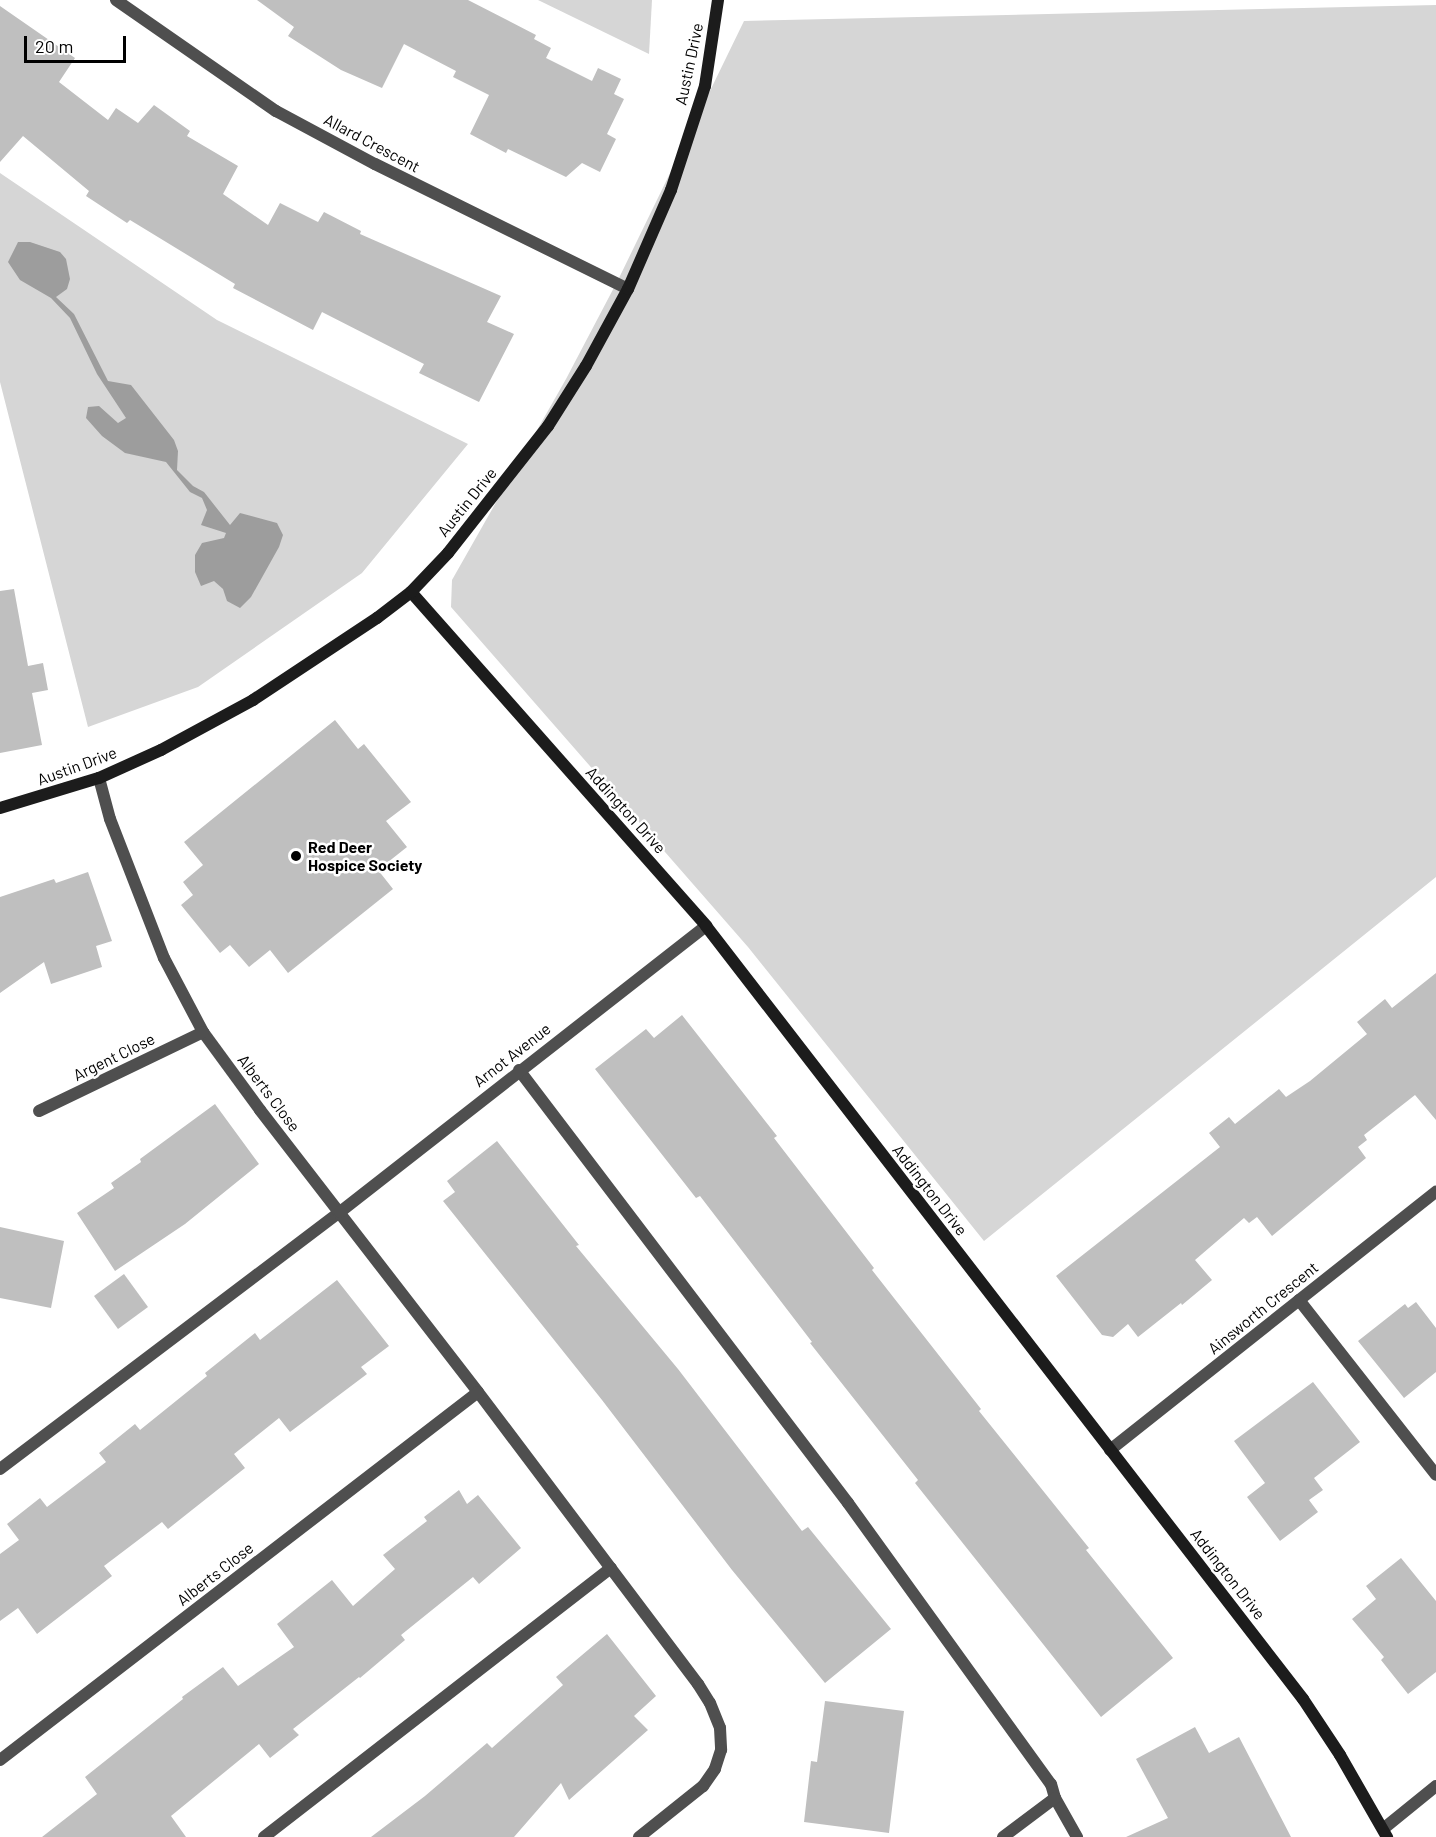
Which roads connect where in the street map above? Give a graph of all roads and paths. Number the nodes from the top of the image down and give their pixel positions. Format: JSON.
{"nodes":[{"id":1,"x":116,"y":0,"type":"edge"},
{"id":2,"x":718,"y":0,"type":"edge"},
{"id":3,"x":628,"y":289,"type":"junction"},
{"id":4,"x":411,"y":592,"type":"junction"},
{"id":5,"x":99,"y":778,"type":"junction"},
{"id":6,"x":0,"y":808,"type":"edge"},
{"id":7,"x":706,"y":926,"type":"junction"},
{"id":8,"x":203,"y":1032,"type":"junction"},
{"id":9,"x":519,"y":1070,"type":"junction"},
{"id":10,"x":39,"y":1111,"type":"dead end"},
{"id":11,"x":1436,"y":1192,"type":"edge"},
{"id":12,"x":340,"y":1212,"type":"junction"},
{"id":13,"x":1299,"y":1300,"type":"junction"},
{"id":14,"x":478,"y":1392,"type":"junction"},
{"id":15,"x":1110,"y":1450,"type":"junction"},
{"id":16,"x":0,"y":1468,"type":"edge"},
{"id":17,"x":1436,"y":1475,"type":"edge"},
{"id":18,"x":610,"y":1568,"type":"junction"},
{"id":19,"x":0,"y":1760,"type":"edge"},
{"id":20,"x":1436,"y":1786,"type":"edge"},
{"id":21,"x":1055,"y":1798,"type":"junction"},
{"id":22,"x":1385,"y":1833,"type":"edge"},
{"id":23,"x":264,"y":1837,"type":"edge"},
{"id":24,"x":639,"y":1837,"type":"edge"},
{"id":25,"x":1003,"y":1837,"type":"edge"},
{"id":26,"x":1077,"y":1837,"type":"edge"}],
"edges":[{"from":1,"to":3,"type":"street","name":"Allard Crescent"},
{"from":2,"to":3,"type":"street","name":"Austin Drive"},
{"from":3,"to":4,"type":"street","name":"Austin Drive"},
{"from":4,"to":5,"type":"street","name":"Austin Drive"},
{"from":4,"to":7,"type":"street","name":"Addington Drive"},
{"from":5,"to":6,"type":"street","name":"Austin Drive"},
{"from":5,"to":8,"type":"street","name":"Alberts Close"},
{"from":7,"to":9,"type":"street","name":"Arnot Avenue"},
{"from":7,"to":15,"type":"street","name":"Addington Drive"},
{"from":8,"to":10,"type":"street","name":"Argent Close"},
{"from":8,"to":12,"type":"street","name":"Alberts Close"},
{"from":9,"to":12,"type":"street","name":"Arnot Avenue"},
{"from":9,"to":21,"type":"street"},
{"from":11,"to":13,"type":"street","name":"Ainsworth Crescent"},
{"from":12,"to":14,"type":"street","name":"Alberts Close"},
{"from":12,"to":16,"type":"street","name":"Arnot Avenue"},
{"from":13,"to":15,"type":"street","name":"Ainsworth Crescent"},
{"from":13,"to":17,"type":"street"},
{"from":14,"to":18,"type":"street","name":"Alberts Close"},
{"from":14,"to":19,"type":"street","name":"Alberts Close"},
{"from":15,"to":22,"type":"street","name":"Addington Drive"},
{"from":18,"to":23,"type":"street"},
{"from":18,"to":24,"type":"street","name":"Alberts Close"},
{"from":20,"to":22,"type":"street"},
{"from":21,"to":25,"type":"street"},
{"from":21,"to":26,"type":"street"}]}
